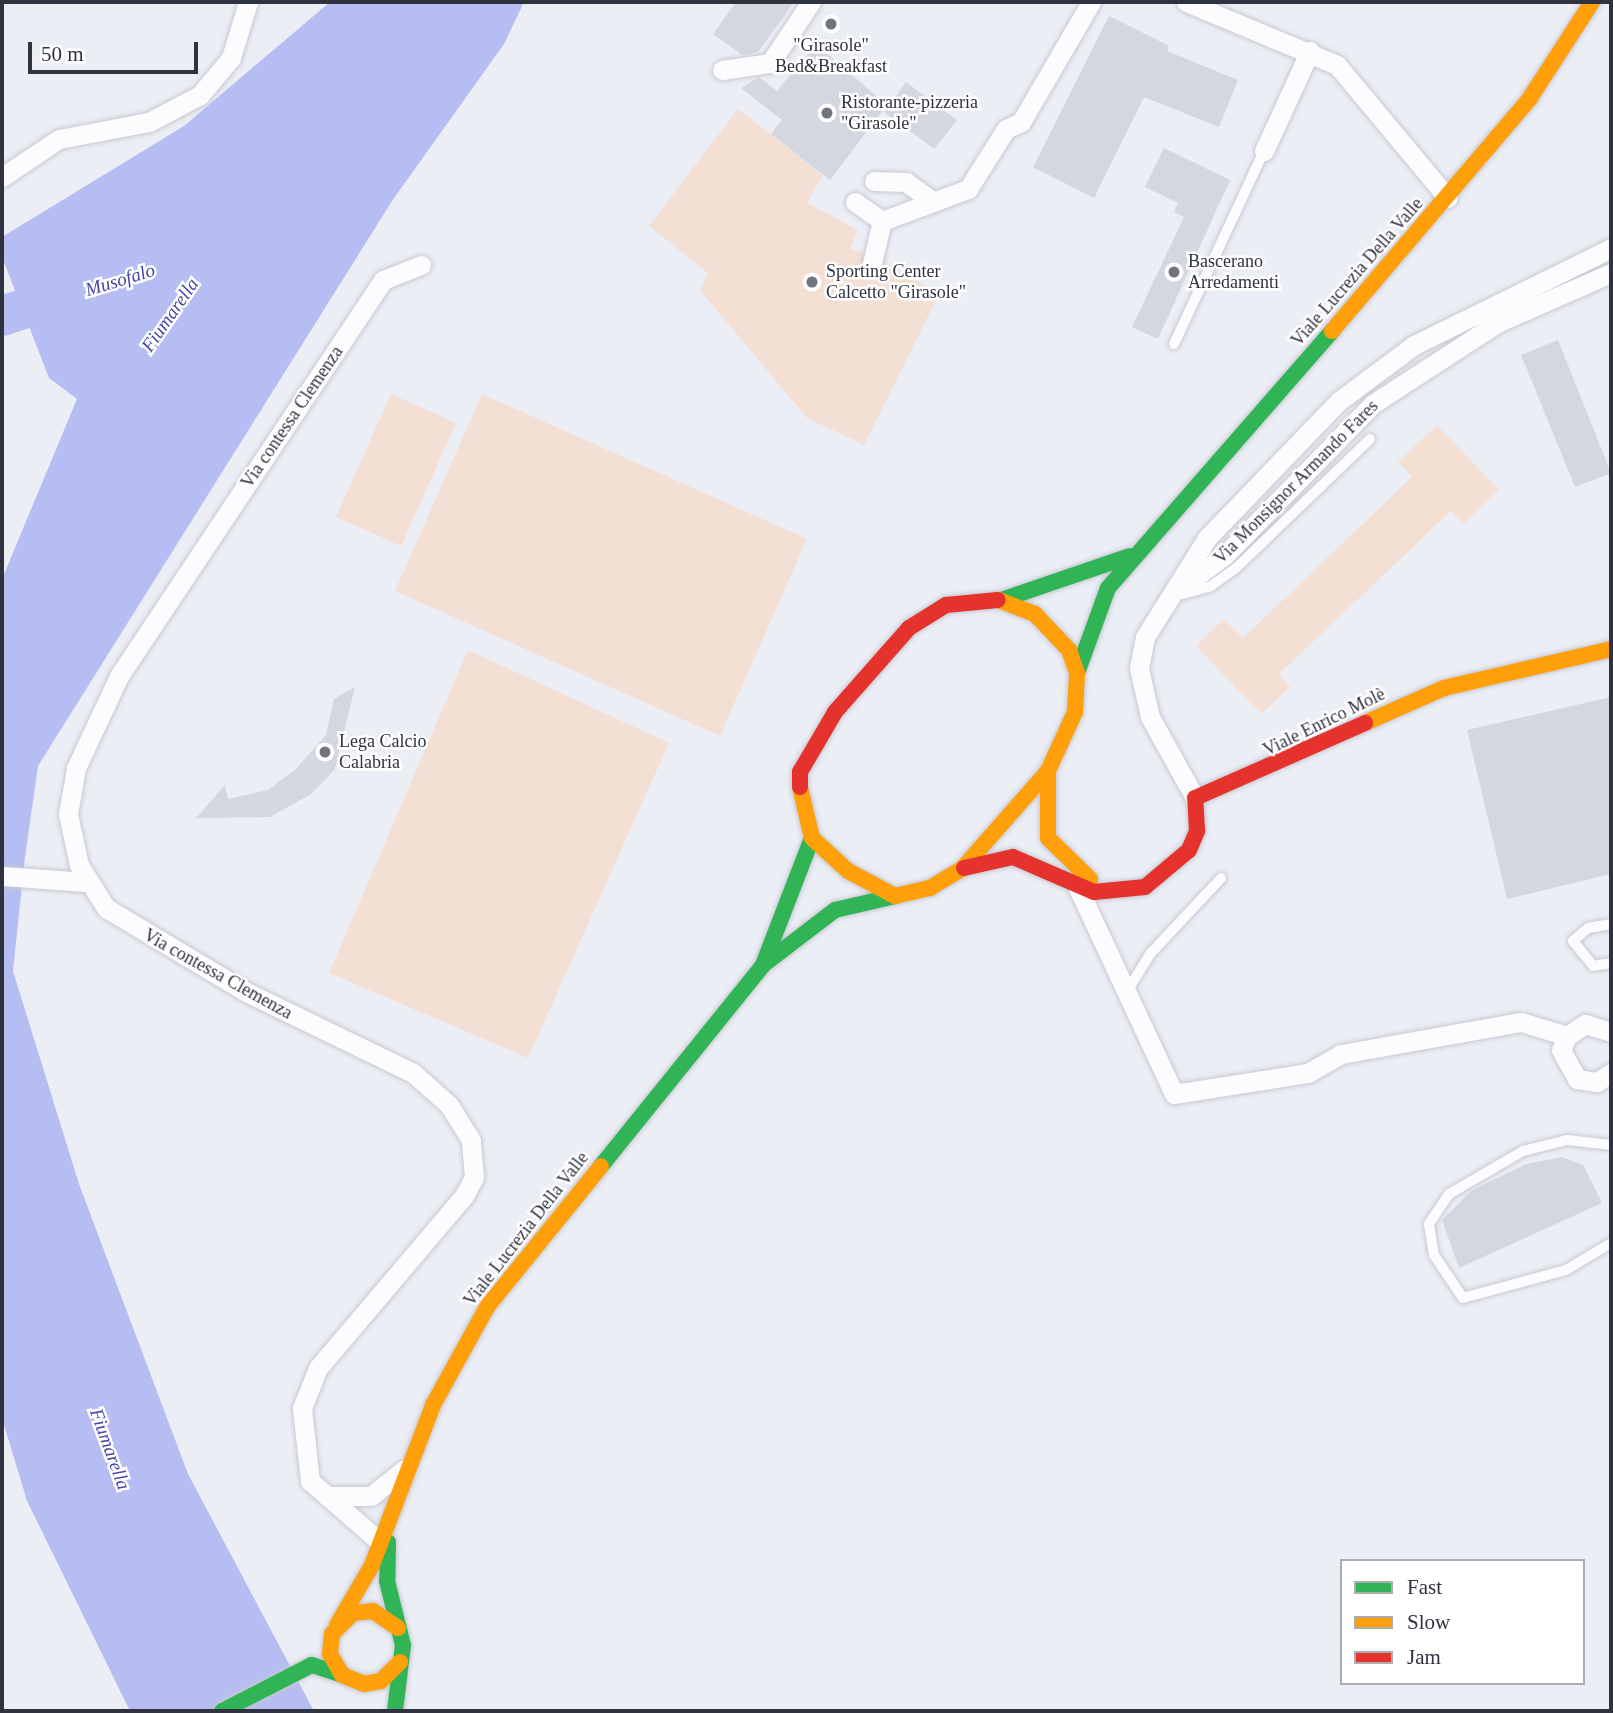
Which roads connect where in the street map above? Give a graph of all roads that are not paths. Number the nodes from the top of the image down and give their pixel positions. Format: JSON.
{"nodes":[{"id":1,"x":248,"y":2,"type":"edge"},
{"id":2,"x":811,"y":2,"type":"edge"},
{"id":3,"x":1091,"y":2,"type":"edge"},
{"id":4,"x":1186,"y":2,"type":"edge"},
{"id":5,"x":1592,"y":2,"type":"edge"},
{"id":6,"x":1310,"y":51,"type":"junction"},
{"id":7,"x":722,"y":71,"type":"dead end"},
{"id":8,"x":1264,"y":151,"type":"joint"},
{"id":9,"x":2,"y":177,"type":"edge"},
{"id":10,"x":874,"y":181,"type":"dead end"},
{"id":11,"x":1448,"y":198,"type":"junction"},
{"id":12,"x":855,"y":202,"type":"dead end"},
{"id":13,"x":934,"y":202,"type":"junction"},
{"id":14,"x":882,"y":221,"type":"junction"},
{"id":15,"x":1611,"y":248,"type":"edge"},
{"id":16,"x":872,"y":263,"type":"dead end"},
{"id":17,"x":421,"y":265,"type":"dead end"},
{"id":18,"x":1611,"y":273,"type":"edge"},
{"id":19,"x":1174,"y":344,"type":"dead end"},
{"id":20,"x":1370,"y":439,"type":"dead end"},
{"id":21,"x":1134,"y":554,"type":"junction"},
{"id":22,"x":1168,"y":598,"type":"junction"},
{"id":23,"x":998,"y":600,"type":"junction"},
{"id":24,"x":1611,"y":649,"type":"edge"},
{"id":25,"x":1077,"y":673,"type":"junction"},
{"id":26,"x":1048,"y":771,"type":"junction"},
{"id":27,"x":1195,"y":798,"type":"junction"},
{"id":28,"x":812,"y":838,"type":"junction"},
{"id":29,"x":962,"y":869,"type":"junction"},
{"id":30,"x":2,"y":876,"type":"edge"},
{"id":31,"x":1221,"y":878,"type":"dead end"},
{"id":32,"x":86,"y":882,"type":"junction"},
{"id":33,"x":1078,"y":888,"type":"junction"},
{"id":34,"x":1113,"y":892,"type":"junction"},
{"id":35,"x":895,"y":896,"type":"junction"},
{"id":36,"x":1611,"y":923,"type":"edge"},
{"id":37,"x":1611,"y":962,"type":"edge"},
{"id":38,"x":763,"y":965,"type":"junction"},
{"id":39,"x":1128,"y":990,"type":"junction"},
{"id":40,"x":1611,"y":1032,"type":"edge"},
{"id":41,"x":1567,"y":1036,"type":"junction"},
{"id":42,"x":1610,"y":1076,"type":"edge"},
{"id":43,"x":1611,"y":1145,"type":"edge"},
{"id":44,"x":1611,"y":1243,"type":"edge"},
{"id":45,"x":409,"y":1464,"type":"junction"},
{"id":46,"x":323,"y":1495,"type":"junction"},
{"id":47,"x":391,"y":1519,"type":"junction"},
{"id":48,"x":380,"y":1542,"type":"junction"},
{"id":49,"x":398,"y":1628,"type":"junction"},
{"id":50,"x":335,"y":1630,"type":"junction"},
{"id":51,"x":400,"y":1662,"type":"junction"},
{"id":52,"x":298,"y":1671,"type":"junction"},
{"id":53,"x":344,"y":1676,"type":"junction"},
{"id":54,"x":222,"y":1711,"type":"edge"},
{"id":55,"x":380,"y":1711,"type":"edge"},
{"id":56,"x":395,"y":1711,"type":"edge"}],
"edges":[{"from":1,"to":9,"type":"street"},
{"from":2,"to":7,"type":"street"},
{"from":3,"to":13,"type":"street"},
{"from":4,"to":6,"type":"street"},
{"from":5,"to":11,"type":"main road","name":"Viale Lucrezia Della Valle"},
{"from":6,"to":8,"type":"street"},
{"from":6,"to":11,"type":"street"},
{"from":8,"to":19,"type":"lane"},
{"from":10,"to":13,"type":"street"},
{"from":11,"to":21,"type":"main road","name":"Viale Lucrezia Della Valle"},
{"from":12,"to":14,"type":"street"},
{"from":13,"to":14,"type":"street"},
{"from":14,"to":16,"type":"street"},
{"from":15,"to":22,"type":"street","name":"Via Monsignor Armando Fares"},
{"from":17,"to":32,"type":"street","name":"Via contessa Clemenza"},
{"from":18,"to":22,"type":"street","name":"Via Monsignor Armando Fares"},
{"from":20,"to":22,"type":"lane"},
{"from":21,"to":23,"type":"main road","name":"Viale Lucrezia Della Valle"},
{"from":21,"to":25,"type":"main road","name":"Viale Lucrezia Della Valle"},
{"from":22,"to":27,"type":"street","name":"Via Monsignor Armando Fares"},
{"from":23,"to":25,"type":"main road","name":"Viale Lucrezia Della Valle"},
{"from":23,"to":28,"type":"main road","name":"Viale Lucrezia Della Valle"},
{"from":24,"to":27,"type":"main road","name":"Viale Enrico Molè"},
{"from":25,"to":26,"type":"main road","name":"Viale Lucrezia Della Valle"},
{"from":26,"to":29,"type":"main road","name":"Viale Lucrezia Della Valle"},
{"from":26,"to":34,"type":"main road"},
{"from":27,"to":34,"type":"main road"},
{"from":28,"to":35,"type":"main road","name":"Viale Lucrezia Della Valle"},
{"from":28,"to":38,"type":"main road","name":"Viale Lucrezia Della Valle"},
{"from":29,"to":33,"type":"main road"},
{"from":29,"to":35,"type":"main road","name":"Viale Lucrezia Della Valle"},
{"from":30,"to":32,"type":"street"},
{"from":31,"to":39,"type":"lane"},
{"from":32,"to":46,"type":"street","name":"Via contessa Clemenza"},
{"from":33,"to":34,"type":"main road"},
{"from":33,"to":39,"type":"street"},
{"from":35,"to":38,"type":"main road","name":"Viale Lucrezia Della Valle"},
{"from":36,"to":37,"type":"lane"},
{"from":38,"to":45,"type":"main road","name":"Viale Lucrezia Della Valle"},
{"from":39,"to":41,"type":"street"},
{"from":40,"to":41,"type":"street"},
{"from":41,"to":42,"type":"street"},
{"from":43,"to":44,"type":"lane"},
{"from":45,"to":46,"type":"street"},
{"from":45,"to":47,"type":"main road","name":"Viale Lucrezia Della Valle"},
{"from":46,"to":48,"type":"street"},
{"from":47,"to":48,"type":"main road","name":"Viale Lucrezia Della Valle"},
{"from":47,"to":49,"type":"main road"},
{"from":48,"to":50,"type":"main road","name":"Viale Lucrezia Della Valle"},
{"from":49,"to":50,"type":"main road"},
{"from":49,"to":51,"type":"main road"},
{"from":50,"to":52,"type":"main road"},
{"from":50,"to":53,"type":"main road"},
{"from":51,"to":53,"type":"main road"},
{"from":51,"to":56,"type":"main road"},
{"from":52,"to":53,"type":"main road"},
{"from":52,"to":54,"type":"main road"},
{"from":53,"to":55,"type":"main road"}]}
